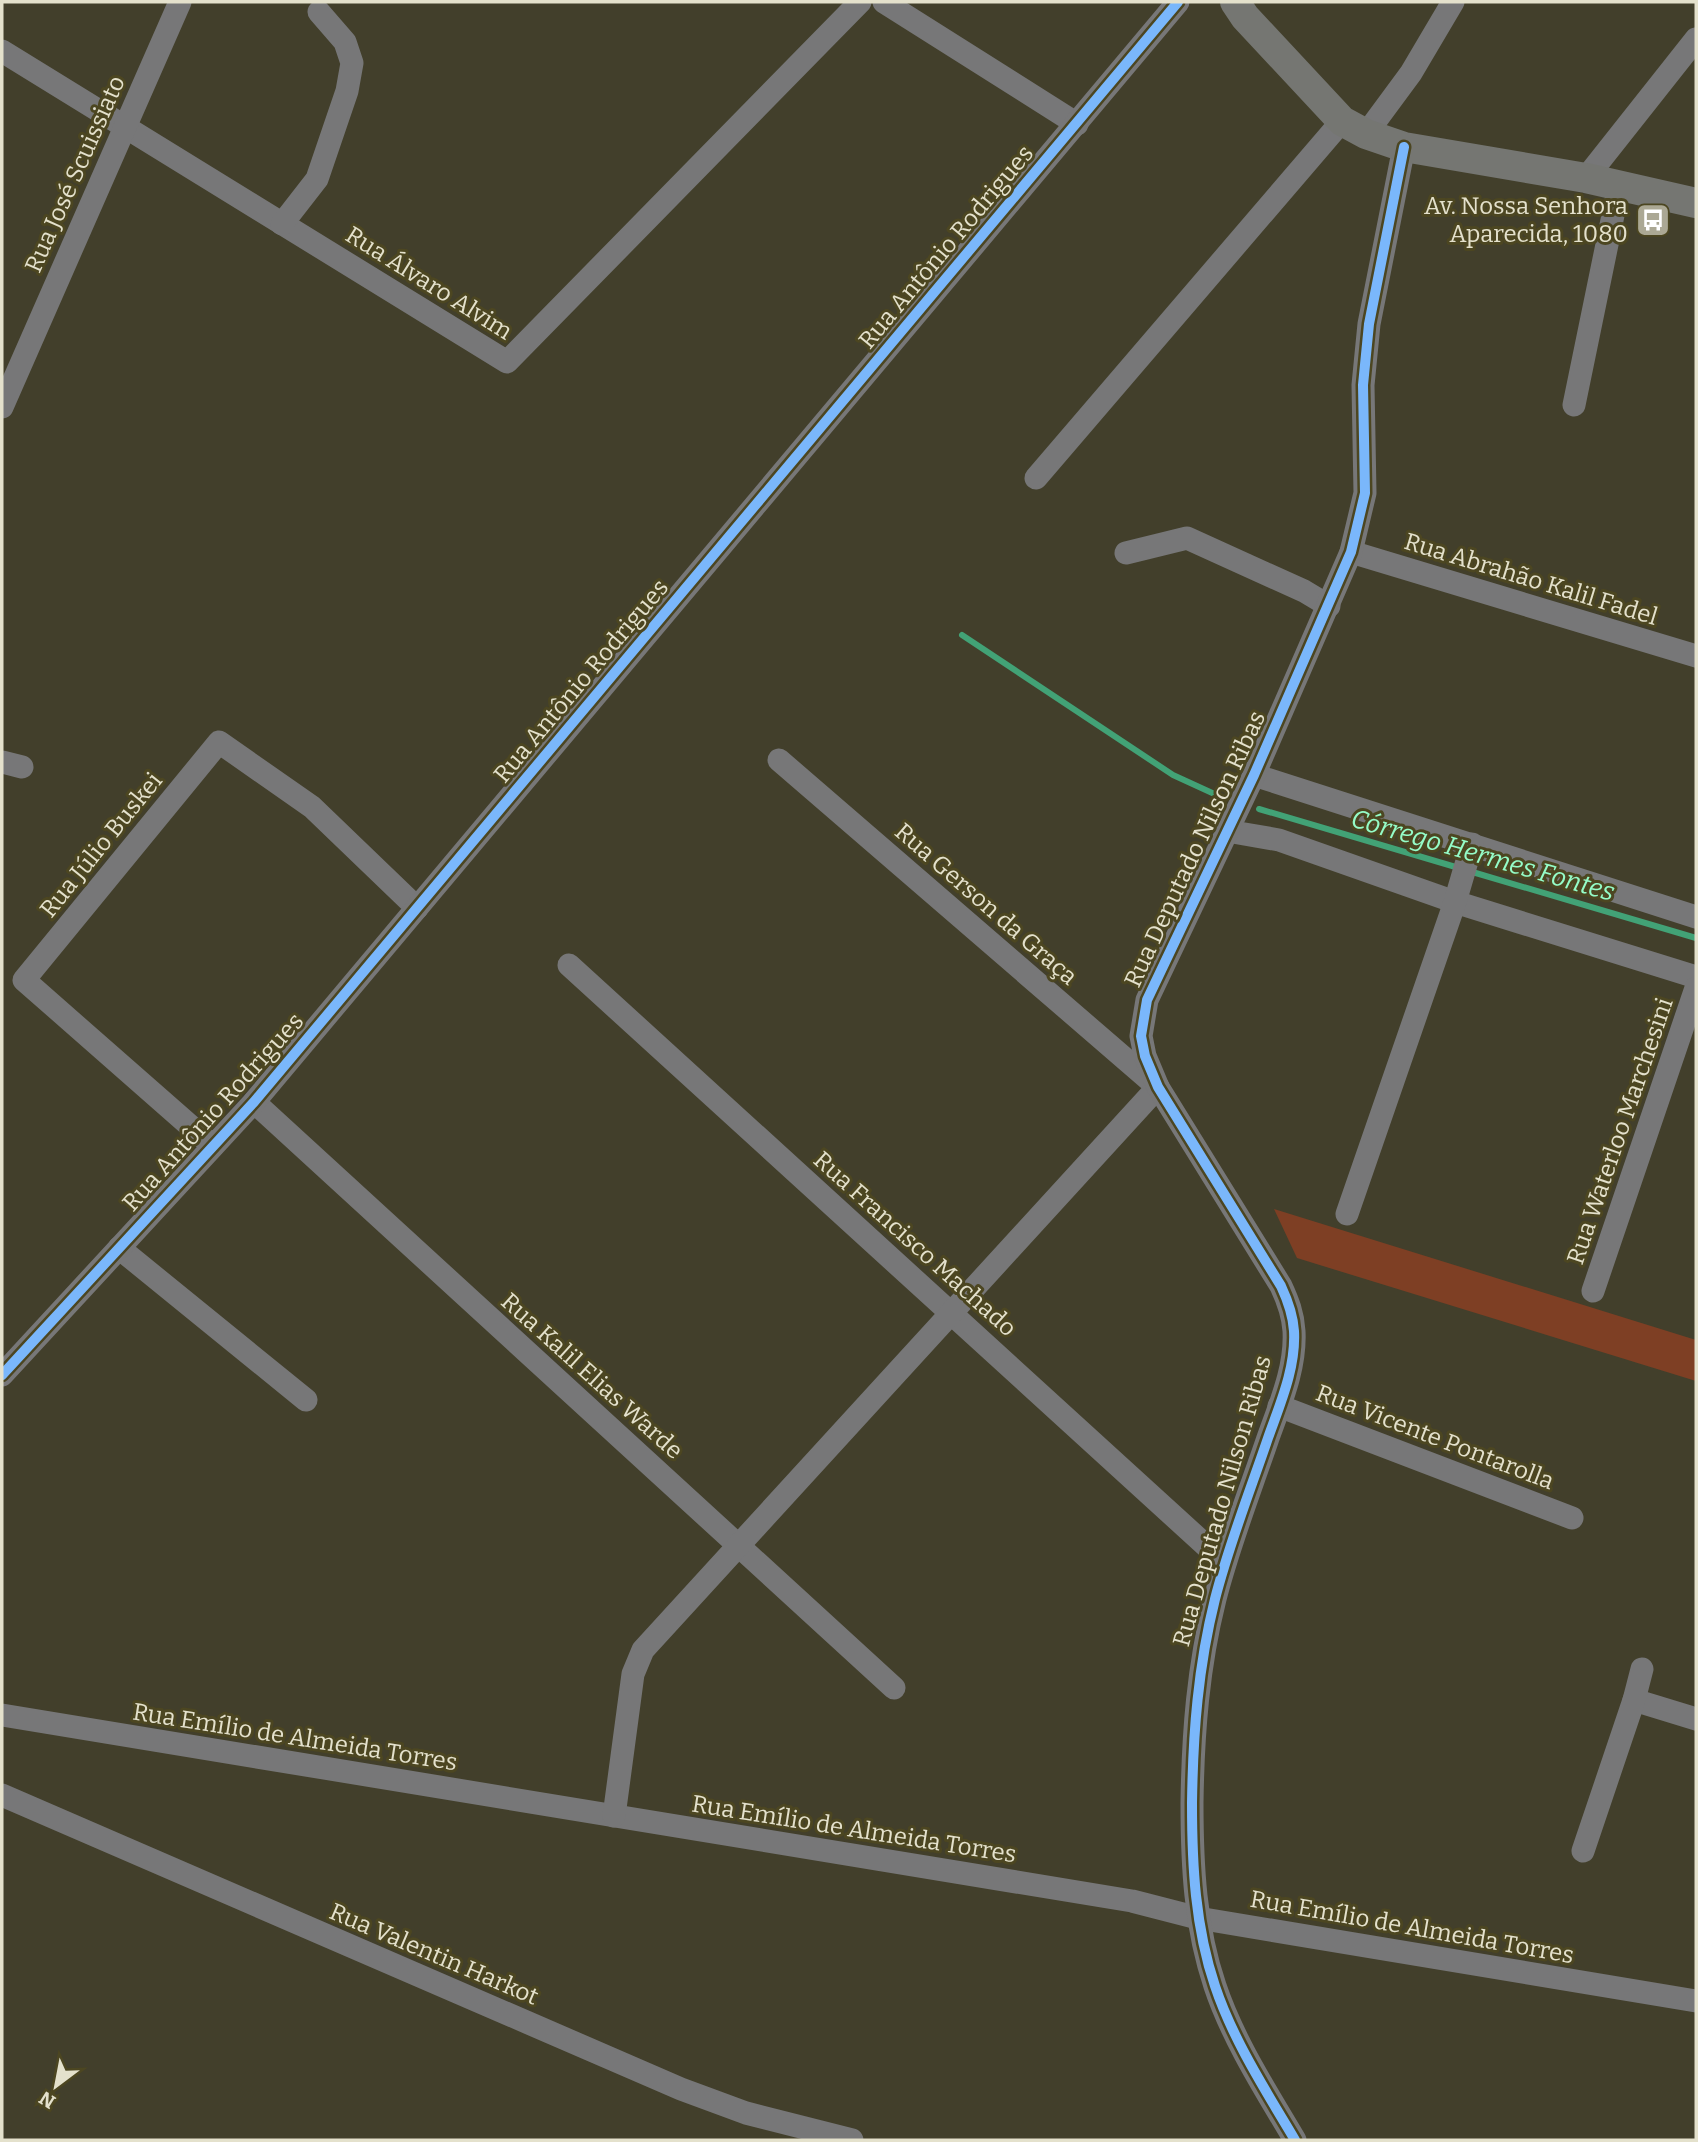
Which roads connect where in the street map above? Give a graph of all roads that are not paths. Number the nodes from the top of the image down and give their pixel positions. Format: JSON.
{"nodes":[{"id":1,"x":180,"y":2,"type":"edge"},
{"id":2,"x":860,"y":2,"type":"edge"},
{"id":3,"x":884,"y":2,"type":"edge"},
{"id":4,"x":1178,"y":2,"type":"edge"},
{"id":5,"x":1452,"y":2,"type":"edge"},
{"id":6,"x":1246,"y":7,"type":"edge"},
{"id":7,"x":319,"y":12,"type":"dead end"},
{"id":8,"x":1696,"y":38,"type":"edge"},
{"id":9,"x":2,"y":51,"type":"edge"},
{"id":10,"x":1077,"y":124,"type":"junction"},
{"id":11,"x":125,"y":127,"type":"junction"},
{"id":12,"x":1354,"y":128,"type":"junction"},
{"id":13,"x":1404,"y":147,"type":"junction"},
{"id":14,"x":1586,"y":178,"type":"junction"},
{"id":15,"x":1619,"y":186,"type":"junction"},
{"id":16,"x":1696,"y":203,"type":"edge"},
{"id":17,"x":282,"y":224,"type":"junction"},
{"id":18,"x":1574,"y":405,"type":"dead end"},
{"id":19,"x":2,"y":407,"type":"edge"},
{"id":20,"x":1036,"y":478,"type":"dead end"},
{"id":21,"x":1352,"y":552,"type":"junction"},
{"id":22,"x":1126,"y":553,"type":"dead end"},
{"id":23,"x":1329,"y":606,"type":"junction"},
{"id":24,"x":1696,"y":656,"type":"edge"},
{"id":25,"x":779,"y":760,"type":"dead end"},
{"id":26,"x":1254,"y":775,"type":"junction"},
{"id":27,"x":1227,"y":831,"type":"junction"},
{"id":28,"x":1472,"y":844,"type":"junction"},
{"id":29,"x":1455,"y":902,"type":"junction"},
{"id":30,"x":417,"y":908,"type":"junction"},
{"id":31,"x":1696,"y":918,"type":"edge"},
{"id":32,"x":569,"y":965,"type":"dead end"},
{"id":33,"x":1696,"y":976,"type":"edge"},
{"id":34,"x":1696,"y":988,"type":"edge"},
{"id":35,"x":1158,"y":1087,"type":"junction"},
{"id":36,"x":254,"y":1102,"type":"junction"},
{"id":37,"x":213,"y":1146,"type":"junction"},
{"id":38,"x":1347,"y":1214,"type":"dead end"},
{"id":39,"x":119,"y":1248,"type":"junction"},
{"id":40,"x":1593,"y":1291,"type":"dead end"},
{"id":41,"x":951,"y":1313,"type":"junction"},
{"id":42,"x":2,"y":1375,"type":"edge"},
{"id":43,"x":306,"y":1400,"type":"dead end"},
{"id":44,"x":1279,"y":1405,"type":"junction"},
{"id":45,"x":1572,"y":1518,"type":"dead end"},
{"id":46,"x":738,"y":1545,"type":"junction"},
{"id":47,"x":1225,"y":1563,"type":"junction"},
{"id":48,"x":1642,"y":1669,"type":"dead end"},
{"id":49,"x":894,"y":1689,"type":"dead end"},
{"id":50,"x":1634,"y":1700,"type":"junction"},
{"id":51,"x":2,"y":1715,"type":"edge"},
{"id":52,"x":1696,"y":1719,"type":"edge"},
{"id":53,"x":2,"y":1796,"type":"edge"},
{"id":54,"x":614,"y":1816,"type":"junction"},
{"id":55,"x":1583,"y":1851,"type":"dead end"},
{"id":56,"x":1198,"y":1918,"type":"junction"},
{"id":57,"x":1696,"y":2001,"type":"edge"},
{"id":58,"x":852,"y":2140,"type":"edge"},
{"id":59,"x":1295,"y":2140,"type":"edge"}],
"edges":[{"from":1,"to":11,"type":"street","name":"Rua José Scuissiato"},
{"from":2,"to":17,"type":"street","name":"Rua Álvaro Alvim"},
{"from":3,"to":10,"type":"street"},
{"from":4,"to":10,"type":"street","name":"Rua Antônio Rodrigues"},
{"from":5,"to":12,"type":"street"},
{"from":6,"to":12,"type":"main road"},
{"from":7,"to":17,"type":"street"},
{"from":8,"to":14,"type":"street"},
{"from":9,"to":11,"type":"street","name":"Rua Álvaro Alvim"},
{"from":10,"to":30,"type":"street","name":"Rua Antônio Rodrigues"},
{"from":11,"to":17,"type":"street","name":"Rua Álvaro Alvim"},
{"from":11,"to":19,"type":"street","name":"Rua José Scuissiato"},
{"from":12,"to":13,"type":"main road"},
{"from":12,"to":20,"type":"street"},
{"from":13,"to":14,"type":"main road"},
{"from":13,"to":21,"type":"street","name":"Rua Deputado Nilson Ribas"},
{"from":14,"to":15,"type":"main road"},
{"from":15,"to":16,"type":"main road"},
{"from":15,"to":18,"type":"street"},
{"from":21,"to":23,"type":"street","name":"Rua Deputado Nilson Ribas"},
{"from":21,"to":24,"type":"street","name":"Rua Abrahão Kalil Fadel"},
{"from":22,"to":23,"type":"street"},
{"from":23,"to":26,"type":"street","name":"Rua Deputado Nilson Ribas"},
{"from":25,"to":35,"type":"street","name":"Rua Gerson da Graça"},
{"from":26,"to":27,"type":"street","name":"Rua Deputado Nilson Ribas"},
{"from":26,"to":28,"type":"street"},
{"from":27,"to":29,"type":"street"},
{"from":27,"to":35,"type":"street","name":"Rua Deputado Nilson Ribas"},
{"from":28,"to":29,"type":"street"},
{"from":28,"to":31,"type":"street"},
{"from":29,"to":33,"type":"street"},
{"from":29,"to":38,"type":"street"},
{"from":30,"to":36,"type":"street","name":"Rua Antônio Rodrigues"},
{"from":30,"to":37,"type":"street","name":"Rua Júlio Buskei"},
{"from":32,"to":41,"type":"street","name":"Rua Francisco Machado"},
{"from":34,"to":40,"type":"street","name":"Rua Waterloo Marchesini"},
{"from":35,"to":41,"type":"street"},
{"from":35,"to":44,"type":"street","name":"Rua Deputado Nilson Ribas"},
{"from":36,"to":37,"type":"street","name":"Rua Antônio Rodrigues"},
{"from":36,"to":46,"type":"street","name":"Rua Kalil Elias Warde"},
{"from":37,"to":39,"type":"street","name":"Rua Antônio Rodrigues"},
{"from":39,"to":42,"type":"street","name":"Rua Antônio Rodrigues"},
{"from":39,"to":43,"type":"street"},
{"from":41,"to":46,"type":"street"},
{"from":41,"to":47,"type":"street","name":"Rua Francisco Machado"},
{"from":44,"to":45,"type":"street","name":"Rua Vicente Pontarolla"},
{"from":44,"to":47,"type":"street","name":"Rua Deputado Nilson Ribas"},
{"from":46,"to":49,"type":"street","name":"Rua Kalil Elias Warde"},
{"from":46,"to":54,"type":"street"},
{"from":47,"to":56,"type":"street","name":"Rua Deputado Nilson Ribas"},
{"from":48,"to":50,"type":"street"},
{"from":50,"to":52,"type":"street"},
{"from":50,"to":55,"type":"street"},
{"from":51,"to":54,"type":"street","name":"Rua Emílio de Almeida Torres"},
{"from":53,"to":58,"type":"street","name":"Rua Valentin Harkot"},
{"from":54,"to":56,"type":"street","name":"Rua Emílio de Almeida Torres"},
{"from":56,"to":57,"type":"street","name":"Rua Emílio de Almeida Torres"},
{"from":56,"to":59,"type":"street","name":"Rua Deputado Nilson Ribas"}]}
